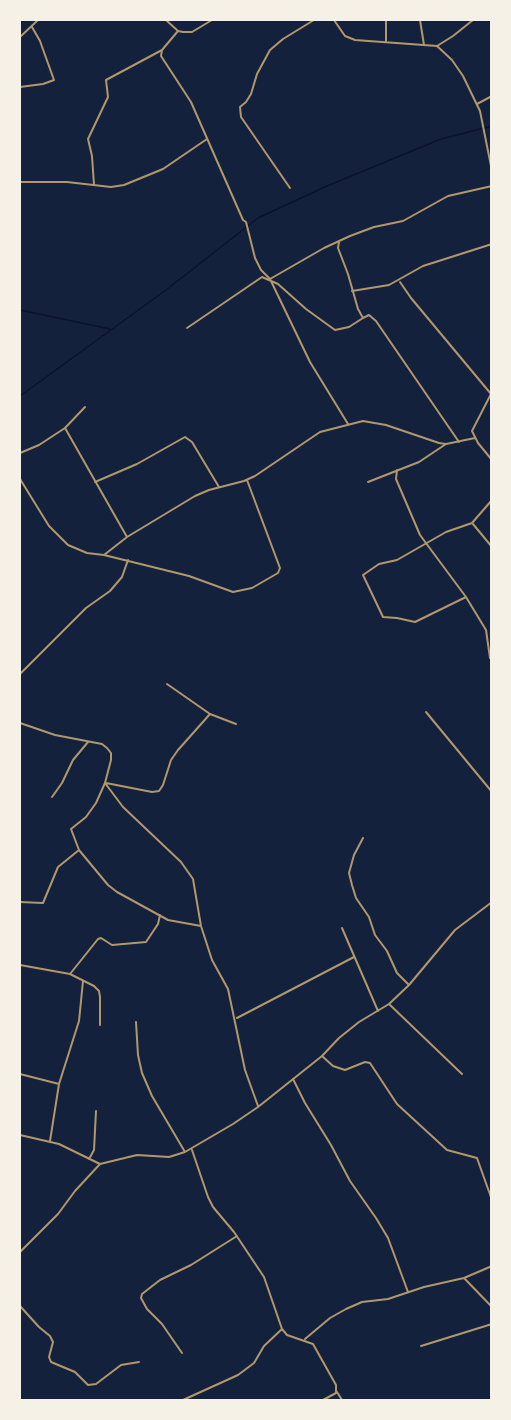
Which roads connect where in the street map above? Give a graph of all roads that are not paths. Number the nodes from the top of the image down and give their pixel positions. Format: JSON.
{"nodes":[{"id":1,"x":38,"y":20,"type":"edge"},
{"id":2,"x":166,"y":20,"type":"edge"},
{"id":3,"x":212,"y":20,"type":"edge"},
{"id":4,"x":314,"y":20,"type":"edge"},
{"id":5,"x":333,"y":20,"type":"edge"},
{"id":6,"x":386,"y":20,"type":"edge"},
{"id":7,"x":420,"y":20,"type":"edge"},
{"id":8,"x":473,"y":20,"type":"edge"},
{"id":9,"x":32,"y":27,"type":"junction"},
{"id":10,"x":178,"y":31,"type":"junction"},
{"id":11,"x":20,"y":37,"type":"edge"},
{"id":12,"x":386,"y":42,"type":"junction"},
{"id":13,"x":424,"y":45,"type":"junction"},
{"id":14,"x":437,"y":46,"type":"junction"},
{"id":15,"x":162,"y":50,"type":"junction"},
{"id":16,"x":20,"y":87,"type":"edge"},
{"id":17,"x":492,"y":96,"type":"edge"},
{"id":18,"x":477,"y":104,"type":"junction"},
{"id":19,"x":207,"y":139,"type":"junction"},
{"id":20,"x":492,"y":171,"type":"edge"},
{"id":21,"x":20,"y":182,"type":"edge"},
{"id":22,"x":94,"y":185,"type":"junction"},
{"id":23,"x":492,"y":186,"type":"edge"},
{"id":24,"x":290,"y":188,"type":"dead end"},
{"id":25,"x":339,"y":242,"type":"junction"},
{"id":26,"x":492,"y":244,"type":"edge"},
{"id":27,"x":270,"y":279,"type":"junction"},
{"id":28,"x":399,"y":281,"type":"junction"},
{"id":29,"x":352,"y":291,"type":"junction"},
{"id":30,"x":363,"y":318,"type":"junction"},
{"id":31,"x":187,"y":328,"type":"dead end"},
{"id":32,"x":491,"y":393,"type":"edge"},
{"id":33,"x":85,"y":407,"type":"dead end"},
{"id":34,"x":348,"y":424,"type":"junction"},
{"id":35,"x":65,"y":428,"type":"junction"},
{"id":36,"x":475,"y":438,"type":"junction"},
{"id":37,"x":460,"y":442,"type":"junction"},
{"id":38,"x":446,"y":444,"type":"junction"},
{"id":39,"x":20,"y":453,"type":"edge"},
{"id":40,"x":492,"y":460,"type":"edge"},
{"id":41,"x":397,"y":470,"type":"junction"},
{"id":42,"x":20,"y":479,"type":"edge"},
{"id":43,"x":247,"y":480,"type":"junction"},
{"id":44,"x":95,"y":482,"type":"junction"},
{"id":45,"x":368,"y":482,"type":"dead end"},
{"id":46,"x":220,"y":488,"type":"junction"},
{"id":47,"x":492,"y":500,"type":"edge"},
{"id":48,"x":472,"y":523,"type":"junction"},
{"id":49,"x":127,"y":537,"type":"junction"},
{"id":50,"x":425,"y":543,"type":"junction"},
{"id":51,"x":492,"y":547,"type":"edge"},
{"id":52,"x":104,"y":555,"type":"junction"},
{"id":53,"x":128,"y":560,"type":"junction"},
{"id":54,"x":466,"y":597,"type":"junction"},
{"id":55,"x":490,"y":658,"type":"dead end"},
{"id":56,"x":20,"y":674,"type":"edge"},
{"id":57,"x":166,"y":684,"type":"dead end"},
{"id":58,"x":426,"y":712,"type":"dead end"},
{"id":59,"x":210,"y":714,"type":"junction"},
{"id":60,"x":20,"y":723,"type":"edge"},
{"id":61,"x":236,"y":724,"type":"dead end"},
{"id":62,"x":88,"y":742,"type":"junction"},
{"id":63,"x":105,"y":783,"type":"junction"},
{"id":64,"x":492,"y":792,"type":"edge"},
{"id":65,"x":52,"y":797,"type":"dead end"},
{"id":66,"x":363,"y":837,"type":"dead end"},
{"id":67,"x":79,"y":850,"type":"junction"},
{"id":68,"x":20,"y":902,"type":"edge"},
{"id":69,"x":492,"y":902,"type":"edge"},
{"id":70,"x":160,"y":915,"type":"junction"},
{"id":71,"x":201,"y":926,"type":"junction"},
{"id":72,"x":342,"y":928,"type":"dead end"},
{"id":73,"x":354,"y":957,"type":"junction"},
{"id":74,"x":20,"y":965,"type":"edge"},
{"id":75,"x":70,"y":974,"type":"junction"},
{"id":76,"x":83,"y":981,"type":"junction"},
{"id":77,"x":409,"y":985,"type":"junction"},
{"id":78,"x":389,"y":1004,"type":"junction"},
{"id":79,"x":378,"y":1011,"type":"junction"},
{"id":80,"x":236,"y":1018,"type":"junction"},
{"id":81,"x":136,"y":1022,"type":"dead end"},
{"id":82,"x":100,"y":1025,"type":"dead end"},
{"id":83,"x":322,"y":1056,"type":"junction"},
{"id":84,"x":20,"y":1074,"type":"edge"},
{"id":85,"x":462,"y":1074,"type":"dead end"},
{"id":86,"x":293,"y":1079,"type":"junction"},
{"id":87,"x":59,"y":1084,"type":"junction"},
{"id":88,"x":258,"y":1107,"type":"junction"},
{"id":89,"x":96,"y":1111,"type":"dead end"},
{"id":90,"x":20,"y":1135,"type":"edge"},
{"id":91,"x":50,"y":1141,"type":"junction"},
{"id":92,"x":192,"y":1150,"type":"junction"},
{"id":93,"x":185,"y":1152,"type":"junction"},
{"id":94,"x":89,"y":1160,"type":"junction"},
{"id":95,"x":100,"y":1164,"type":"junction"},
{"id":96,"x":492,"y":1200,"type":"edge"},
{"id":97,"x":237,"y":1236,"type":"junction"},
{"id":98,"x":20,"y":1252,"type":"edge"},
{"id":99,"x":492,"y":1266,"type":"edge"},
{"id":100,"x":464,"y":1278,"type":"junction"},
{"id":101,"x":408,"y":1292,"type":"junction"},
{"id":102,"x":20,"y":1306,"type":"edge"},
{"id":103,"x":492,"y":1307,"type":"edge"},
{"id":104,"x":492,"y":1324,"type":"edge"},
{"id":105,"x":282,"y":1329,"type":"junction"},
{"id":106,"x":304,"y":1340,"type":"junction"},
{"id":107,"x":422,"y":1346,"type":"dead end"},
{"id":108,"x":182,"y":1353,"type":"dead end"},
{"id":109,"x":139,"y":1362,"type":"dead end"},
{"id":110,"x":337,"y":1392,"type":"junction"},
{"id":111,"x":183,"y":1401,"type":"edge"},
{"id":112,"x":323,"y":1401,"type":"edge"},
{"id":113,"x":342,"y":1401,"type":"edge"}],
"edges":[{"from":1,"to":9,"type":"street"},
{"from":2,"to":10,"type":"street"},
{"from":3,"to":10,"type":"street"},
{"from":4,"to":24,"type":"street"},
{"from":5,"to":12,"type":"street"},
{"from":6,"to":12,"type":"street"},
{"from":7,"to":13,"type":"street"},
{"from":8,"to":14,"type":"street"},
{"from":9,"to":11,"type":"street"},
{"from":9,"to":16,"type":"street"},
{"from":10,"to":15,"type":"street"},
{"from":12,"to":13,"type":"street"},
{"from":13,"to":14,"type":"street"},
{"from":14,"to":18,"type":"street"},
{"from":15,"to":19,"type":"street"},
{"from":15,"to":22,"type":"street"},
{"from":17,"to":18,"type":"street"},
{"from":18,"to":20,"type":"street"},
{"from":19,"to":22,"type":"street"},
{"from":19,"to":27,"type":"street"},
{"from":21,"to":22,"type":"street"},
{"from":23,"to":25,"type":"street"},
{"from":25,"to":27,"type":"street"},
{"from":25,"to":29,"type":"street"},
{"from":26,"to":28,"type":"street"},
{"from":27,"to":30,"type":"street"},
{"from":27,"to":31,"type":"street"},
{"from":27,"to":34,"type":"street"},
{"from":28,"to":29,"type":"street"},
{"from":28,"to":32,"type":"street"},
{"from":29,"to":30,"type":"street"},
{"from":30,"to":37,"type":"street"},
{"from":32,"to":36,"type":"street"},
{"from":33,"to":35,"type":"street"},
{"from":34,"to":38,"type":"street"},
{"from":34,"to":43,"type":"street"},
{"from":35,"to":39,"type":"street"},
{"from":35,"to":44,"type":"street"},
{"from":36,"to":37,"type":"street"},
{"from":36,"to":40,"type":"street"},
{"from":37,"to":38,"type":"street"},
{"from":38,"to":41,"type":"street"},
{"from":41,"to":45,"type":"street"},
{"from":41,"to":50,"type":"street"},
{"from":42,"to":52,"type":"street"},
{"from":43,"to":46,"type":"street"},
{"from":43,"to":53,"type":"street"},
{"from":44,"to":46,"type":"street"},
{"from":44,"to":49,"type":"street"},
{"from":46,"to":49,"type":"street"},
{"from":47,"to":48,"type":"street"},
{"from":48,"to":50,"type":"street"},
{"from":48,"to":51,"type":"street"},
{"from":49,"to":52,"type":"street"},
{"from":50,"to":54,"type":"street"},
{"from":50,"to":54,"type":"street"},
{"from":52,"to":53,"type":"street"},
{"from":53,"to":56,"type":"street"},
{"from":54,"to":55,"type":"street"},
{"from":57,"to":59,"type":"street"},
{"from":58,"to":64,"type":"street"},
{"from":59,"to":61,"type":"street"},
{"from":59,"to":63,"type":"street"},
{"from":60,"to":62,"type":"street"},
{"from":62,"to":63,"type":"street"},
{"from":62,"to":65,"type":"street"},
{"from":63,"to":67,"type":"street"},
{"from":63,"to":71,"type":"street"},
{"from":66,"to":77,"type":"street"},
{"from":67,"to":68,"type":"street"},
{"from":67,"to":70,"type":"street"},
{"from":69,"to":77,"type":"street"},
{"from":70,"to":71,"type":"street"},
{"from":70,"to":75,"type":"street"},
{"from":71,"to":80,"type":"street"},
{"from":72,"to":73,"type":"street"},
{"from":73,"to":79,"type":"street"},
{"from":73,"to":80,"type":"street"},
{"from":74,"to":75,"type":"street"},
{"from":75,"to":76,"type":"street"},
{"from":76,"to":82,"type":"street"},
{"from":76,"to":87,"type":"street"},
{"from":77,"to":78,"type":"street"},
{"from":78,"to":79,"type":"street"},
{"from":78,"to":85,"type":"street"},
{"from":79,"to":83,"type":"street"},
{"from":80,"to":88,"type":"street"},
{"from":81,"to":93,"type":"street"},
{"from":83,"to":86,"type":"street"},
{"from":83,"to":96,"type":"street"},
{"from":84,"to":87,"type":"street"},
{"from":86,"to":88,"type":"street"},
{"from":86,"to":101,"type":"street"},
{"from":87,"to":91,"type":"street"},
{"from":88,"to":92,"type":"street"},
{"from":89,"to":94,"type":"street"},
{"from":90,"to":91,"type":"street"},
{"from":91,"to":94,"type":"street"},
{"from":92,"to":93,"type":"street"},
{"from":92,"to":97,"type":"street"},
{"from":93,"to":95,"type":"street"},
{"from":94,"to":95,"type":"street"},
{"from":95,"to":98,"type":"street"},
{"from":97,"to":105,"type":"street"},
{"from":97,"to":108,"type":"street"},
{"from":99,"to":100,"type":"street"},
{"from":100,"to":101,"type":"street"},
{"from":100,"to":103,"type":"street"},
{"from":101,"to":106,"type":"street"},
{"from":102,"to":109,"type":"street"},
{"from":104,"to":107,"type":"street"},
{"from":105,"to":106,"type":"street"},
{"from":105,"to":111,"type":"street"},
{"from":106,"to":110,"type":"street"},
{"from":110,"to":112,"type":"street"},
{"from":110,"to":113,"type":"street"}]}
